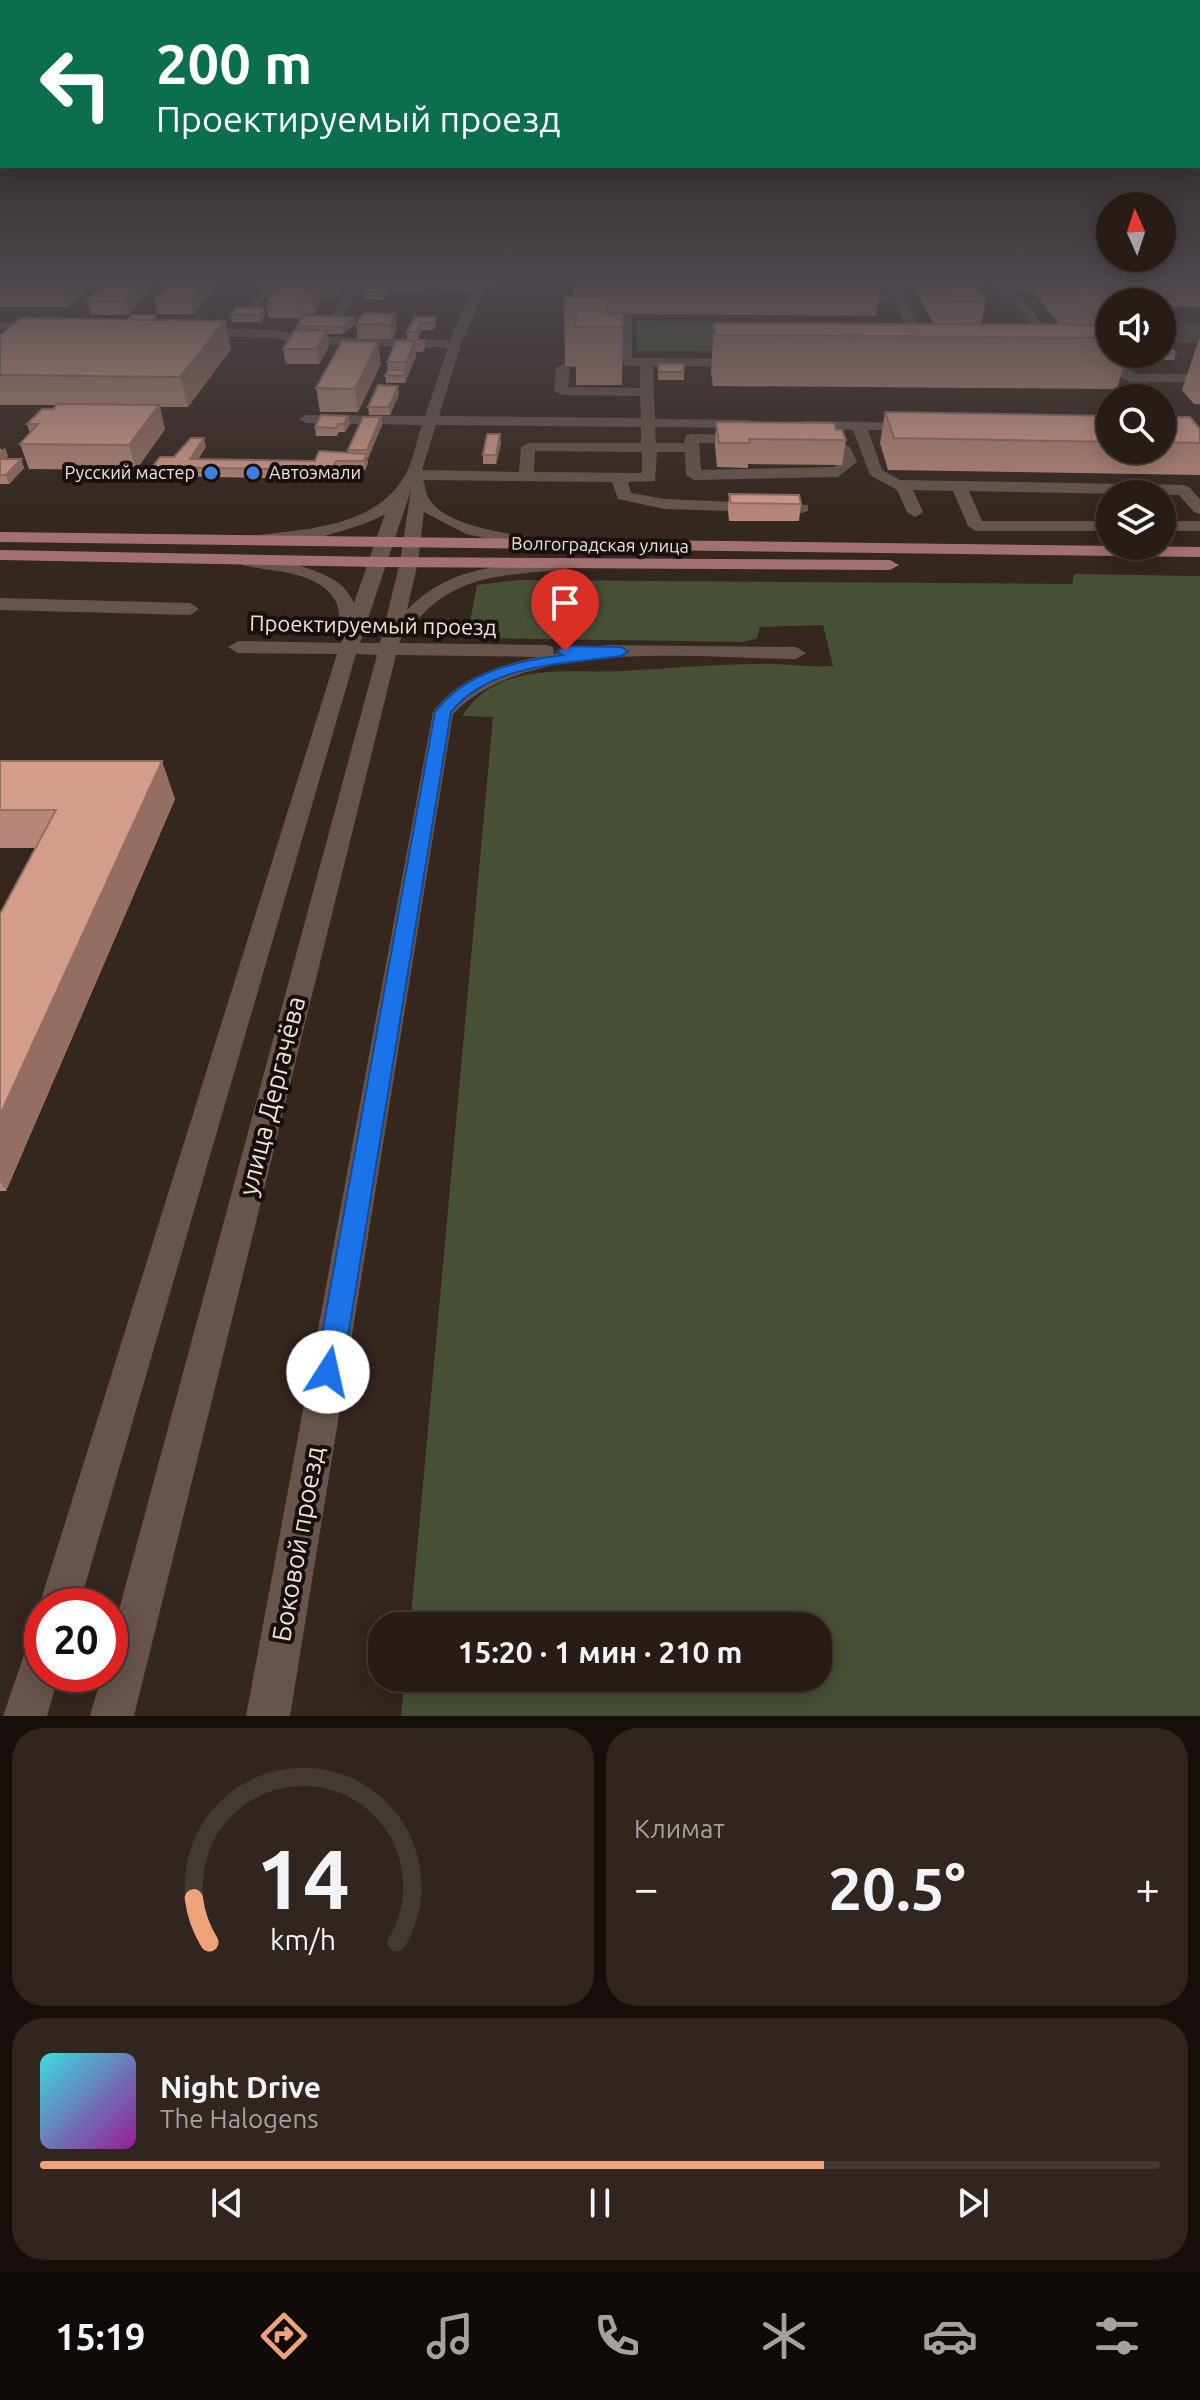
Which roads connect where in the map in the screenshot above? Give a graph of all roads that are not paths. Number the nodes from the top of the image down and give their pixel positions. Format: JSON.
{"nodes":[{"id":1,"x":451,"y":358,"type":"edge"},
{"id":2,"x":626,"y":358,"type":"edge"},
{"id":3,"x":929,"y":358,"type":"edge"},
{"id":4,"x":646,"y":362,"type":"junction"},
{"id":5,"x":757,"y":363,"type":"edge"},
{"id":6,"x":916,"y":364,"type":"edge"},
{"id":7,"x":1078,"y":366,"type":"edge"},
{"id":8,"x":563,"y":368,"type":"edge"},
{"id":9,"x":1136,"y":378,"type":"junction"},
{"id":10,"x":1200,"y":378,"type":"edge"},
{"id":11,"x":1141,"y":384,"type":"edge"},
{"id":12,"x":647,"y":392,"type":"junction"},
{"id":13,"x":306,"y":419,"type":"dead end"},
{"id":14,"x":432,"y":420,"type":"junction"},
{"id":15,"x":648,"y":423,"type":"junction"},
{"id":16,"x":859,"y":426,"type":"junction"},
{"id":17,"x":938,"y":426,"type":"edge"},
{"id":18,"x":649,"y":448,"type":"junction"},
{"id":19,"x":691,"y":448,"type":"junction"},
{"id":20,"x":413,"y":475,"type":"junction"},
{"id":21,"x":526,"y":477,"type":"junction"},
{"id":22,"x":619,"y":478,"type":"junction"},
{"id":23,"x":903,"y":485,"type":"junction"},
{"id":24,"x":959,"y":486,"type":"junction"},
{"id":25,"x":1176,"y":490,"type":"edge"},
{"id":26,"x":399,"y":496,"type":"junction"},
{"id":27,"x":418,"y":496,"type":"junction"},
{"id":28,"x":1096,"y":501,"type":"edge"},
{"id":29,"x":1023,"y":506,"type":"junction"},
{"id":30,"x":1078,"y":507,"type":"junction"},
{"id":31,"x":802,"y":508,"type":"edge"},
{"id":32,"x":1200,"y":509,"type":"edge"},
{"id":33,"x":915,"y":512,"type":"dead end"},
{"id":34,"x":1096,"y":518,"type":"edge"},
{"id":35,"x":1176,"y":526,"type":"edge"},
{"id":36,"x":1200,"y":526,"type":"edge"},
{"id":37,"x":0,"y":537,"type":"edge"},
{"id":38,"x":248,"y":541,"type":"junction"},
{"id":39,"x":384,"y":543,"type":"junction"},
{"id":40,"x":537,"y":544,"type":"junction"},
{"id":41,"x":1200,"y":552,"type":"edge"},
{"id":42,"x":410,"y":553,"type":"junction"},
{"id":43,"x":0,"y":555,"type":"edge"},
{"id":44,"x":230,"y":559,"type":"junction"},
{"id":45,"x":379,"y":562,"type":"junction"},
{"id":46,"x":570,"y":563,"type":"junction"},
{"id":47,"x":1200,"y":567,"type":"edge"},
{"id":48,"x":0,"y":604,"type":"edge"},
{"id":49,"x":190,"y":609,"type":"dead end"},
{"id":50,"x":389,"y":644,"type":"junction"},
{"id":51,"x":350,"y":645,"type":"junction"},
{"id":52,"x":238,"y":647,"type":"dead end"},
{"id":53,"x":621,"y":651,"type":"junction"},
{"id":54,"x":796,"y":653,"type":"dead end"},
{"id":55,"x":64,"y":1588,"type":"edge"},
{"id":56,"x":32,"y":1692,"type":"edge"},
{"id":57,"x":25,"y":1716,"type":"edge"},
{"id":58,"x":112,"y":1716,"type":"edge"},
{"id":59,"x":268,"y":1716,"type":"edge"}],
"edges":[{"from":1,"to":14,"type":"street"},
{"from":2,"to":4,"type":"street"},
{"from":3,"to":6,"type":"street"},
{"from":4,"to":5,"type":"street"},
{"from":4,"to":12,"type":"street"},
{"from":7,"to":9,"type":"street"},
{"from":8,"to":12,"type":"street"},
{"from":9,"to":10,"type":"street"},
{"from":9,"to":11,"type":"street"},
{"from":12,"to":15,"type":"street"},
{"from":13,"to":14,"type":"street"},
{"from":14,"to":15,"type":"street"},
{"from":14,"to":20,"type":"street"},
{"from":15,"to":16,"type":"street"},
{"from":15,"to":18,"type":"street"},
{"from":16,"to":17,"type":"street"},
{"from":16,"to":23,"type":"street"},
{"from":18,"to":19,"type":"street"},
{"from":18,"to":21,"type":"street"},
{"from":18,"to":22,"type":"street"},
{"from":19,"to":19,"type":"street"},
{"from":20,"to":21,"type":"street"},
{"from":20,"to":26,"type":"street"},
{"from":20,"to":27,"type":"street","name":"улица Дергачёва"},
{"from":21,"to":22,"type":"street"},
{"from":22,"to":31,"type":"street"},
{"from":23,"to":24,"type":"street"},
{"from":23,"to":33,"type":"street"},
{"from":24,"to":29,"type":"street"},
{"from":24,"to":29,"type":"street"},
{"from":25,"to":32,"type":"street"},
{"from":26,"to":38,"type":"street"},
{"from":26,"to":39,"type":"street"},
{"from":27,"to":40,"type":"street"},
{"from":27,"to":42,"type":"street","name":"улица Дергачёва"},
{"from":28,"to":30,"type":"street"},
{"from":29,"to":30,"type":"street"},
{"from":29,"to":30,"type":"street"},
{"from":30,"to":34,"type":"street"},
{"from":35,"to":36,"type":"street"},
{"from":37,"to":38,"type":"main road","name":"Волгоградская улица"},
{"from":38,"to":39,"type":"main road","name":"Волгоградская улица"},
{"from":39,"to":42,"type":"main road","name":"Волгоградская улица"},
{"from":39,"to":45,"type":"street"},
{"from":40,"to":41,"type":"main road","name":"Волгоградская улица"},
{"from":40,"to":42,"type":"main road","name":"Волгоградская улица"},
{"from":42,"to":45,"type":"main road","name":"Волгоградская улица"},
{"from":42,"to":46,"type":"main road","name":"Волгоградская улица"},
{"from":42,"to":50,"type":"street","name":"улица Дергачёва"},
{"from":43,"to":44,"type":"main road","name":"Волгоградская улица"},
{"from":44,"to":45,"type":"main road","name":"Волгоградская улица"},
{"from":44,"to":51,"type":"street"},
{"from":45,"to":51,"type":"street"},
{"from":46,"to":47,"type":"main road","name":"Волгоградская улица"},
{"from":46,"to":50,"type":"street"},
{"from":48,"to":49,"type":"street"},
{"from":50,"to":51,"type":"street","name":"Проектируемый проезд"},
{"from":50,"to":53,"type":"street","name":"Проектируемый проезд"},
{"from":50,"to":58,"type":"street","name":"улица Дергачёва"},
{"from":51,"to":52,"type":"street","name":"Проектируемый проезд"},
{"from":51,"to":55,"type":"street"},
{"from":53,"to":54,"type":"street","name":"Проектируемый проезд"},
{"from":53,"to":59,"type":"street","name":"Боковой проезд"},
{"from":56,"to":57,"type":"street"}]}
